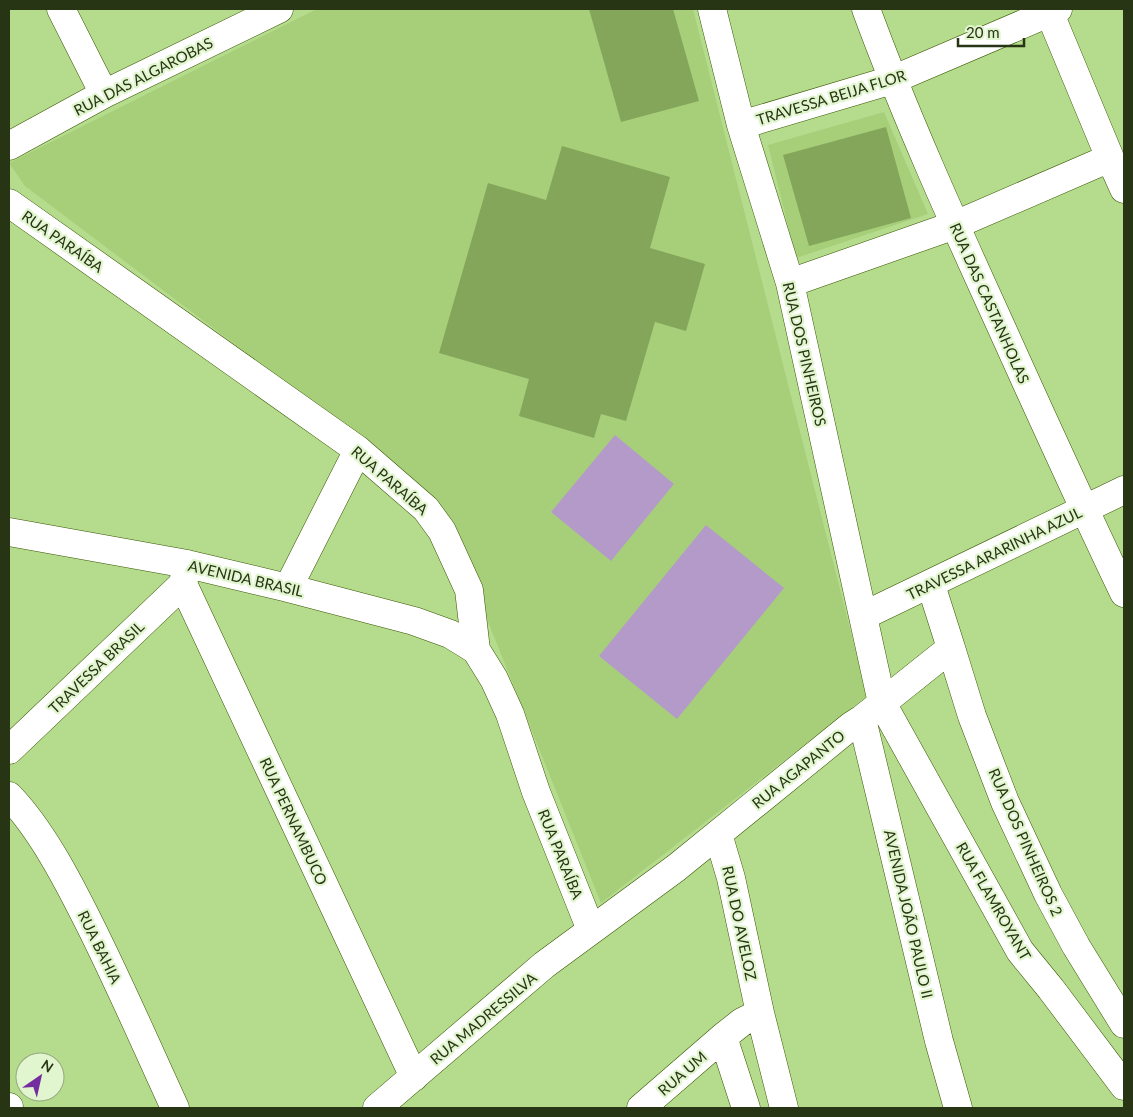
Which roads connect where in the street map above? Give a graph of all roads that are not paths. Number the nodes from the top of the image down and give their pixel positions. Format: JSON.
{"nodes":[{"id":1,"x":61,"y":9,"type":"edge"},
{"id":2,"x":279,"y":9,"type":"edge"},
{"id":3,"x":712,"y":9,"type":"edge"},
{"id":4,"x":866,"y":9,"type":"edge"},
{"id":5,"x":1052,"y":10,"type":"edge"},
{"id":6,"x":892,"y":80,"type":"junction"},
{"id":7,"x":104,"y":94,"type":"junction"},
{"id":8,"x":741,"y":125,"type":"junction"},
{"id":9,"x":9,"y":146,"type":"edge"},
{"id":10,"x":1110,"y":158,"type":"junction"},
{"id":11,"x":1124,"y":189,"type":"edge"},
{"id":12,"x":9,"y":203,"type":"edge"},
{"id":13,"x":955,"y":225,"type":"junction"},
{"id":14,"x":790,"y":283,"type":"junction"},
{"id":15,"x":358,"y":450,"type":"junction"},
{"id":16,"x":1124,"y":490,"type":"edge"},
{"id":17,"x":1084,"y":509,"type":"junction"},
{"id":18,"x":9,"y":532,"type":"edge"},
{"id":19,"x":185,"y":574,"type":"junction"},
{"id":20,"x":931,"y":585,"type":"junction"},
{"id":21,"x":288,"y":588,"type":"junction"},
{"id":22,"x":1124,"y":593,"type":"edge"},
{"id":23,"x":863,"y":616,"type":"junction"},
{"id":24,"x":952,"y":648,"type":"junction"},
{"id":25,"x":476,"y":650,"type":"junction"},
{"id":26,"x":872,"y":711,"type":"junction"},
{"id":27,"x":9,"y":750,"type":"edge"},
{"id":28,"x":9,"y":796,"type":"edge"},
{"id":29,"x":718,"y":834,"type":"junction"},
{"id":30,"x":591,"y":930,"type":"junction"},
{"id":31,"x":760,"y":1013,"type":"junction"},
{"id":32,"x":1124,"y":1024,"type":"edge"},
{"id":33,"x":723,"y":1037,"type":"junction"},
{"id":34,"x":414,"y":1077,"type":"junction"},
{"id":35,"x":1124,"y":1086,"type":"edge"},
{"id":36,"x":175,"y":1108,"type":"edge"},
{"id":37,"x":377,"y":1108,"type":"edge"},
{"id":38,"x":641,"y":1108,"type":"edge"},
{"id":39,"x":746,"y":1108,"type":"edge"},
{"id":40,"x":784,"y":1108,"type":"edge"},
{"id":41,"x":958,"y":1108,"type":"edge"}],
"edges":[{"from":1,"to":7,"type":"street"},
{"from":2,"to":7,"type":"street","name":"RUA DAS ALGAROBAS"},
{"from":3,"to":8,"type":"street","name":"RUA DOS PINHEIROS"},
{"from":4,"to":6,"type":"street","name":"RUA DAS CASTANHOLAS"},
{"from":5,"to":6,"type":"street","name":"TRAVESSA BEIJA FLOR"},
{"from":5,"to":10,"type":"street"},
{"from":6,"to":8,"type":"street","name":"TRAVESSA BEIJA FLOR"},
{"from":6,"to":13,"type":"street","name":"RUA DAS CASTANHOLAS"},
{"from":7,"to":9,"type":"street","name":"RUA DAS ALGAROBAS"},
{"from":8,"to":14,"type":"street","name":"RUA DOS PINHEIROS"},
{"from":10,"to":11,"type":"street"},
{"from":10,"to":13,"type":"street"},
{"from":12,"to":15,"type":"street","name":"RUA PARAÍBA"},
{"from":13,"to":14,"type":"street"},
{"from":13,"to":17,"type":"street","name":"RUA DAS CASTANHOLAS"},
{"from":14,"to":23,"type":"street","name":"RUA DOS PINHEIROS"},
{"from":15,"to":21,"type":"street"},
{"from":15,"to":25,"type":"street","name":"RUA PARAÍBA"},
{"from":16,"to":17,"type":"street","name":"TRAVESSA ARARINHA AZUL"},
{"from":17,"to":20,"type":"street","name":"TRAVESSA ARARINHA AZUL"},
{"from":17,"to":22,"type":"street","name":"RUA DAS CASTANHOLAS"},
{"from":18,"to":19,"type":"street","name":"AVENIDA BRASIL"},
{"from":19,"to":21,"type":"street","name":"AVENIDA BRASIL"},
{"from":19,"to":27,"type":"street","name":"TRAVESSA BRASIL"},
{"from":19,"to":34,"type":"street","name":"RUA PERNAMBUCO"},
{"from":20,"to":23,"type":"street","name":"TRAVESSA ARARINHA AZUL"},
{"from":20,"to":24,"type":"street"},
{"from":21,"to":25,"type":"street","name":"AVENIDA BRASIL"},
{"from":23,"to":26,"type":"street","name":"RUA DOS PINHEIROS"},
{"from":24,"to":26,"type":"street","name":"RUA AGAPANTO"},
{"from":24,"to":32,"type":"street","name":"RUA DOS PINHEIROS 2"},
{"from":25,"to":30,"type":"street","name":"RUA PARAÍBA"},
{"from":26,"to":29,"type":"street","name":"RUA AGAPANTO"},
{"from":26,"to":35,"type":"street","name":"RUA FLAMROYANT"},
{"from":26,"to":41,"type":"street","name":"AVENIDA JOÃO PAULO II"},
{"from":28,"to":36,"type":"street","name":"RUA BAHIA"},
{"from":29,"to":30,"type":"street","name":"RUA AGAPANTO"},
{"from":29,"to":31,"type":"street","name":"RUA DO AVELOZ"},
{"from":30,"to":34,"type":"street","name":"RUA MADRESSILVA"},
{"from":31,"to":33,"type":"street"},
{"from":31,"to":40,"type":"street","name":"RUA DO AVELOZ"},
{"from":33,"to":38,"type":"street","name":"RUA UM"},
{"from":33,"to":39,"type":"street"},
{"from":34,"to":37,"type":"street","name":"RUA MADRESSILVA"}]}
